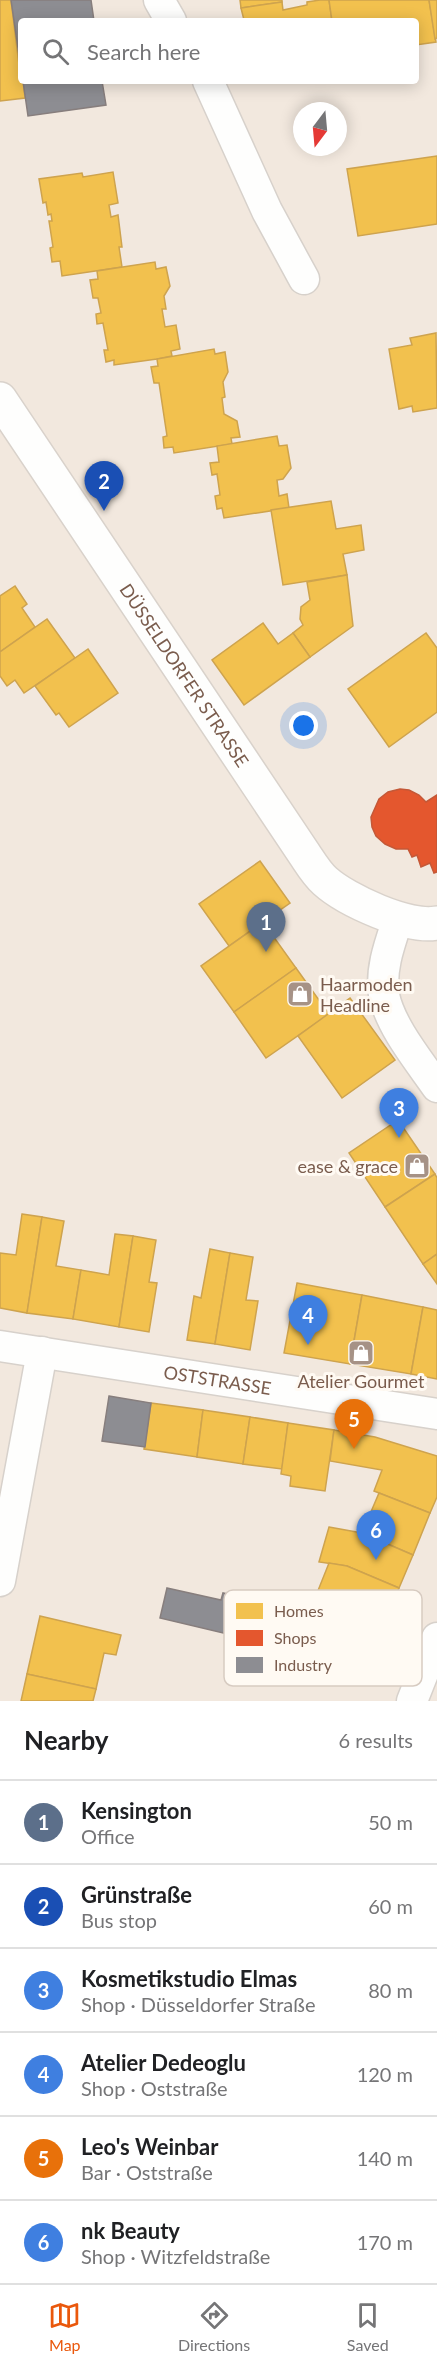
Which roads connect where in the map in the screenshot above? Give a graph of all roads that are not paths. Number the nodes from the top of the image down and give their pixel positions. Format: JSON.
{"nodes":[{"id":1,"x":159,"y":0,"type":"edge"},
{"id":2,"x":169,"y":18,"type":"edge"},
{"id":3,"x":209,"y":84,"type":"edge"},
{"id":4,"x":304,"y":279,"type":"dead end"},
{"id":5,"x":0,"y":399,"type":"edge"},
{"id":6,"x":398,"y":919,"type":"junction"},
{"id":7,"x":437,"y":923,"type":"edge"},
{"id":8,"x":437,"y":1087,"type":"edge"},
{"id":9,"x":0,"y":1346,"type":"edge"},
{"id":10,"x":42,"y":1352,"type":"junction"},
{"id":11,"x":437,"y":1413,"type":"edge"},
{"id":12,"x":0,"y":1581,"type":"edge"},
{"id":13,"x":437,"y":1638,"type":"edge"},
{"id":14,"x":422,"y":1676,"type":"edge"},
{"id":15,"x":418,"y":1686,"type":"edge"},
{"id":16,"x":412,"y":1701,"type":"edge"}],
"edges":[{"from":1,"to":2,"type":"street"},
{"from":3,"to":4,"type":"street"},
{"from":5,"to":6,"type":"main road","name":"DÜSSELDORFER STRASSE"},
{"from":6,"to":7,"type":"main road","name":"DÜSSELDORFER STRASSE"},
{"from":6,"to":8,"type":"street"},
{"from":9,"to":10,"type":"street","name":"OSTSTRASSE"},
{"from":10,"to":11,"type":"street","name":"OSTSTRASSE"},
{"from":10,"to":12,"type":"street"},
{"from":13,"to":14,"type":"street"},
{"from":15,"to":16,"type":"street"}]}
